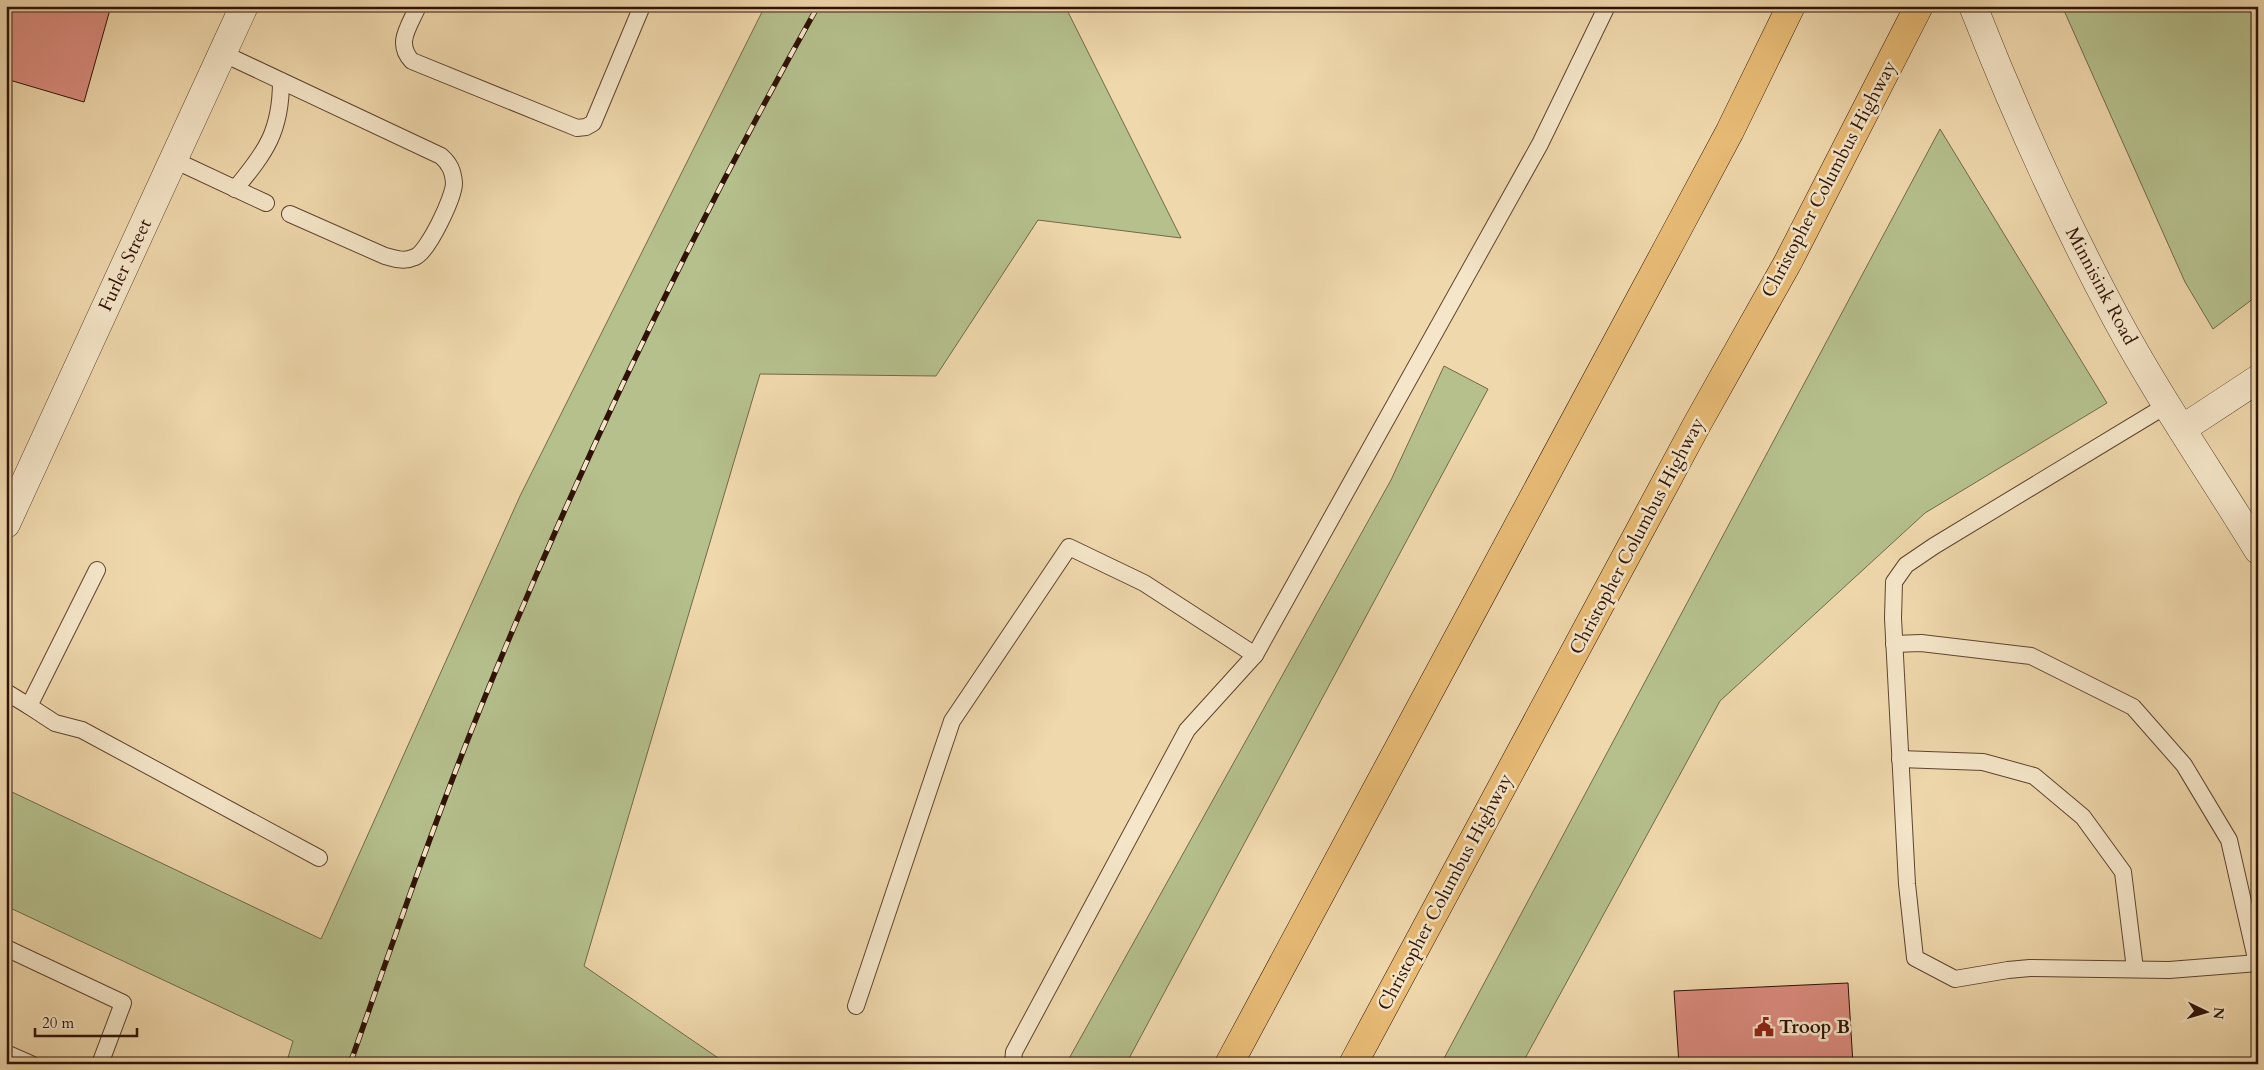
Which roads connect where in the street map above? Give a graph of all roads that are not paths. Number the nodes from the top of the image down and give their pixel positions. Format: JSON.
{"nodes":[{"id":1,"x":244,"y":6,"type":"edge"},
{"id":2,"x":418,"y":6,"type":"edge"},
{"id":3,"x":642,"y":6,"type":"edge"},
{"id":4,"x":1607,"y":6,"type":"edge"},
{"id":5,"x":1792,"y":6,"type":"edge"},
{"id":6,"x":1919,"y":6,"type":"edge"},
{"id":7,"x":1973,"y":6,"type":"edge"},
{"id":8,"x":222,"y":53,"type":"junction"},
{"id":9,"x":281,"y":81,"type":"junction"},
{"id":10,"x":174,"y":160,"type":"junction"},
{"id":11,"x":235,"y":189,"type":"junction"},
{"id":12,"x":266,"y":203,"type":"dead end"},
{"id":13,"x":290,"y":214,"type":"dead end"},
{"id":14,"x":2258,"y":379,"type":"edge"},
{"id":15,"x":2167,"y":405,"type":"junction"},
{"id":16,"x":2182,"y":429,"type":"junction"},
{"id":17,"x":6,"y":524,"type":"edge"},
{"id":18,"x":2258,"y":550,"type":"edge"},
{"id":19,"x":97,"y":570,"type":"dead end"},
{"id":20,"x":1894,"y":644,"type":"junction"},
{"id":21,"x":1255,"y":655,"type":"junction"},
{"id":22,"x":6,"y":692,"type":"edge"},
{"id":23,"x":29,"y":706,"type":"junction"},
{"id":24,"x":1900,"y":759,"type":"junction"},
{"id":25,"x":319,"y":858,"type":"dead end"},
{"id":26,"x":6,"y":948,"type":"edge"},
{"id":27,"x":2258,"y":963,"type":"edge"},
{"id":28,"x":2135,"y":969,"type":"junction"},
{"id":29,"x":856,"y":1006,"type":"dead end"},
{"id":30,"x":6,"y":1054,"type":"edge"},
{"id":31,"x":31,"y":1064,"type":"edge"},
{"id":32,"x":100,"y":1064,"type":"edge"},
{"id":33,"x":1013,"y":1064,"type":"edge"},
{"id":34,"x":1229,"y":1064,"type":"edge"},
{"id":35,"x":1353,"y":1064,"type":"edge"}],
"edges":[{"from":1,"to":8,"type":"street","name":"Furler Street"},
{"from":2,"to":3,"type":"lane"},
{"from":4,"to":21,"type":"lane"},
{"from":5,"to":34,"type":"highway"},
{"from":6,"to":35,"type":"highway","name":"Christopher Columbus Highway"},
{"from":7,"to":15,"type":"street","name":"Minnisink Road"},
{"from":8,"to":9,"type":"lane"},
{"from":8,"to":10,"type":"street","name":"Furler Street"},
{"from":9,"to":11,"type":"lane"},
{"from":9,"to":13,"type":"lane"},
{"from":10,"to":11,"type":"lane"},
{"from":10,"to":17,"type":"street","name":"Furler Street"},
{"from":11,"to":12,"type":"lane"},
{"from":14,"to":16,"type":"street"},
{"from":15,"to":16,"type":"street","name":"Minnisink Road"},
{"from":15,"to":20,"type":"lane"},
{"from":16,"to":18,"type":"street","name":"Minnisink Road"},
{"from":19,"to":23,"type":"lane"},
{"from":20,"to":24,"type":"lane"},
{"from":20,"to":27,"type":"lane"},
{"from":21,"to":29,"type":"lane"},
{"from":21,"to":33,"type":"lane"},
{"from":22,"to":23,"type":"lane"},
{"from":23,"to":25,"type":"lane"},
{"from":24,"to":28,"type":"lane"},
{"from":24,"to":28,"type":"lane"},
{"from":26,"to":32,"type":"lane"},
{"from":27,"to":28,"type":"lane"},
{"from":30,"to":31,"type":"lane"}]}
